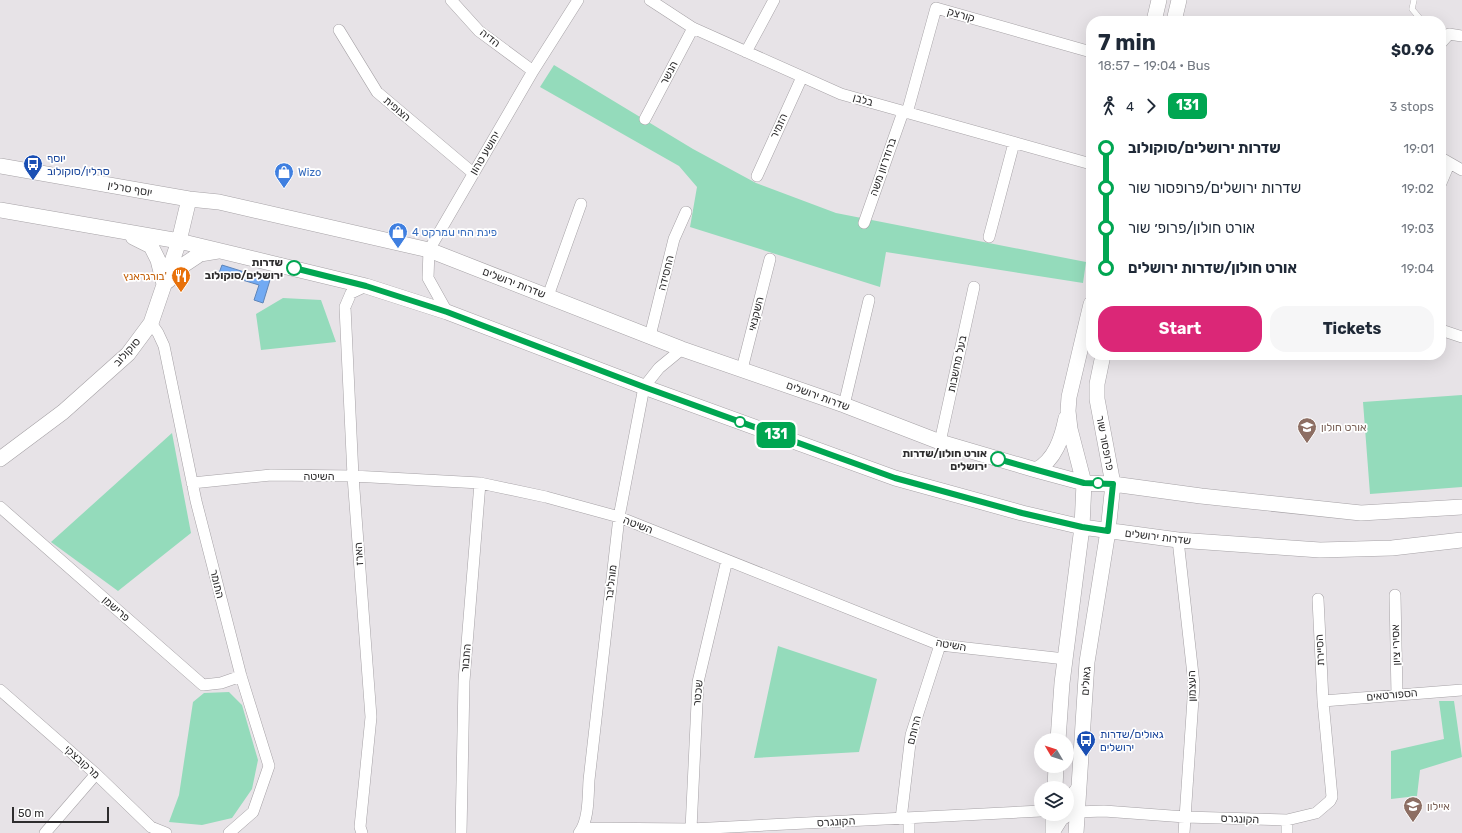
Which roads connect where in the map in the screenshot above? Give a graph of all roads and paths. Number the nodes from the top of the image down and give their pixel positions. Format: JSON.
{"nodes":[{"id":1,"x":451,"y":0,"type":"edge"},
{"id":2,"x":578,"y":0,"type":"edge"},
{"id":3,"x":650,"y":0,"type":"edge"},
{"id":4,"x":774,"y":0,"type":"edge"},
{"id":5,"x":1159,"y":0,"type":"edge"},
{"id":6,"x":1179,"y":0,"type":"edge"},
{"id":7,"x":1414,"y":0,"type":"edge"},
{"id":8,"x":1155,"y":16,"type":"edge"},
{"id":9,"x":1175,"y":16,"type":"edge"},
{"id":10,"x":1418,"y":16,"type":"edge"},
{"id":11,"x":693,"y":28,"type":"junction"},
{"id":12,"x":339,"y":30,"type":"dead end"},
{"id":13,"x":1462,"y":36,"type":"edge"},
{"id":14,"x":1446,"y":37,"type":"edge"},
{"id":15,"x":1086,"y":51,"type":"edge"},
{"id":16,"x":746,"y":52,"type":"junction"},
{"id":17,"x":534,"y":71,"type":"junction"},
{"id":18,"x":802,"y":77,"type":"junction"},
{"id":19,"x":905,"y":112,"type":"junction"},
{"id":20,"x":645,"y":119,"type":"dead end"},
{"id":21,"x":1014,"y":143,"type":"junction"},
{"id":22,"x":1446,"y":162,"type":"edge"},
{"id":23,"x":1086,"y":163,"type":"edge"},
{"id":24,"x":0,"y":166,"type":"edge"},
{"id":25,"x":1462,"y":170,"type":"edge"},
{"id":26,"x":473,"y":173,"type":"junction"},
{"id":27,"x":757,"y":176,"type":"dead end"},
{"id":28,"x":190,"y":199,"type":"junction"},
{"id":29,"x":581,"y":204,"type":"dead end"},
{"id":30,"x":0,"y":210,"type":"edge"},
{"id":31,"x":686,"y":212,"type":"dead end"},
{"id":32,"x":864,"y":223,"type":"dead end"},
{"id":33,"x":122,"y":230,"type":"junction"},
{"id":34,"x":989,"y":237,"type":"dead end"},
{"id":35,"x":179,"y":241,"type":"junction"},
{"id":36,"x":429,"y":250,"type":"junction"},
{"id":37,"x":221,"y":251,"type":"junction"},
{"id":38,"x":770,"y":259,"type":"dead end"},
{"id":39,"x":164,"y":284,"type":"junction"},
{"id":40,"x":366,"y":286,"type":"junction"},
{"id":41,"x":974,"y":287,"type":"dead end"},
{"id":42,"x":548,"y":296,"type":"junction"},
{"id":43,"x":869,"y":300,"type":"dead end"},
{"id":44,"x":447,"y":312,"type":"junction"},
{"id":45,"x":151,"y":323,"type":"junction"},
{"id":46,"x":1086,"y":325,"type":"edge"},
{"id":47,"x":1446,"y":332,"type":"edge"},
{"id":48,"x":650,"y":336,"type":"junction"},
{"id":49,"x":1462,"y":337,"type":"edge"},
{"id":50,"x":682,"y":349,"type":"junction"},
{"id":51,"x":1102,"y":360,"type":"edge"},
{"id":52,"x":742,"y":369,"type":"junction"},
{"id":53,"x":644,"y":387,"type":"junction"},
{"id":54,"x":844,"y":404,"type":"junction"},
{"id":55,"x":1068,"y":411,"type":"junction"},
{"id":56,"x":940,"y":442,"type":"junction"},
{"id":57,"x":0,"y":459,"type":"edge"},
{"id":58,"x":1036,"y":470,"type":"junction"},
{"id":59,"x":353,"y":476,"type":"junction"},
{"id":60,"x":192,"y":483,"type":"junction"},
{"id":61,"x":480,"y":483,"type":"junction"},
{"id":62,"x":1084,"y":483,"type":"junction"},
{"id":63,"x":1113,"y":484,"type":"junction"},
{"id":64,"x":0,"y":507,"type":"edge"},
{"id":65,"x":1462,"y":507,"type":"edge"},
{"id":66,"x":619,"y":518,"type":"junction"},
{"id":67,"x":1082,"y":527,"type":"junction"},
{"id":68,"x":1108,"y":531,"type":"junction"},
{"id":69,"x":1178,"y":540,"type":"junction"},
{"id":70,"x":1462,"y":540,"type":"edge"},
{"id":71,"x":727,"y":560,"type":"junction"},
{"id":72,"x":1394,"y":595,"type":"dead end"},
{"id":73,"x":1318,"y":599,"type":"dead end"},
{"id":74,"x":940,"y":644,"type":"junction"},
{"id":75,"x":1065,"y":660,"type":"junction"},
{"id":76,"x":241,"y":676,"type":"junction"},
{"id":77,"x":0,"y":690,"type":"edge"},
{"id":78,"x":1462,"y":690,"type":"edge"},
{"id":79,"x":1398,"y":695,"type":"junction"},
{"id":80,"x":1322,"y":701,"type":"junction"},
{"id":81,"x":1058,"y":733,"type":"edge"},
{"id":82,"x":96,"y":774,"type":"junction"},
{"id":83,"x":1079,"y":785,"type":"junction"},
{"id":84,"x":1074,"y":791,"type":"edge"},
{"id":85,"x":1034,"y":811,"type":"edge"},
{"id":86,"x":1076,"y":812,"type":"junction"},
{"id":87,"x":1185,"y":817,"type":"junction"},
{"id":88,"x":905,"y":818,"type":"junction"},
{"id":89,"x":1287,"y":820,"type":"junction"},
{"id":90,"x":1053,"y":821,"type":"edge"},
{"id":91,"x":691,"y":829,"type":"junction"},
{"id":92,"x":581,"y":830,"type":"edge"},
{"id":93,"x":45,"y":833,"type":"edge"},
{"id":94,"x":166,"y":833,"type":"edge"},
{"id":95,"x":229,"y":833,"type":"edge"},
{"id":96,"x":362,"y":833,"type":"edge"},
{"id":97,"x":461,"y":833,"type":"edge"},
{"id":98,"x":910,"y":833,"type":"edge"},
{"id":99,"x":1053,"y":833,"type":"edge"},
{"id":100,"x":1076,"y":833,"type":"edge"},
{"id":101,"x":1184,"y":833,"type":"edge"},
{"id":102,"x":1287,"y":833,"type":"edge"}],
"edges":[{"from":1,"to":17,"type":"street","name":"הדיה"},
{"from":2,"to":17,"type":"street","name":"יהושע טהון"},
{"from":3,"to":11,"type":"street","name":"בלבן"},
{"from":4,"to":16,"type":"street"},
{"from":5,"to":8,"type":"main road"},
{"from":6,"to":9,"type":"main road"},
{"from":7,"to":10,"type":"lane"},
{"from":11,"to":16,"type":"street","name":"בלבן"},
{"from":11,"to":20,"type":"street","name":"הנשר"},
{"from":12,"to":26,"type":"street","name":"הצופית"},
{"from":13,"to":14,"type":"street"},
{"from":15,"to":19,"type":"street","name":"קורצק"},
{"from":16,"to":18,"type":"street","name":"בלבן"},
{"from":17,"to":26,"type":"street","name":"יהושע טהון"},
{"from":18,"to":19,"type":"street","name":"בלבן"},
{"from":18,"to":27,"type":"street","name":"הזמיר"},
{"from":19,"to":21,"type":"street","name":"בלבן"},
{"from":19,"to":32,"type":"street","name":"ברודרזון משה"},
{"from":21,"to":23,"type":"street","name":"בלבן"},
{"from":21,"to":34,"type":"street"},
{"from":22,"to":25,"type":"street"},
{"from":24,"to":28,"type":"main road","name":"יוסף סרלין"},
{"from":26,"to":36,"type":"street","name":"יהושע טהון"},
{"from":28,"to":35,"type":"main road","name":"סוקולוב"},
{"from":28,"to":36,"type":"main road","name":"שדרות ירושלים"},
{"from":29,"to":42,"type":"street"},
{"from":30,"to":33,"type":"main road"},
{"from":31,"to":48,"type":"street","name":"החסידה"},
{"from":33,"to":35,"type":"main road"},
{"from":33,"to":39,"type":"main road"},
{"from":35,"to":37,"type":"main road","name":"שדרות ירושלים"},
{"from":35,"to":39,"type":"main road","name":"סוקולוב"},
{"from":36,"to":42,"type":"main road","name":"שדרות ירושלים"},
{"from":36,"to":44,"type":"street","name":"יהושע טהון"},
{"from":37,"to":39,"type":"main road"},
{"from":37,"to":40,"type":"main road","name":"שדרות ירושלים"},
{"from":38,"to":52,"type":"street","name":"השקנאי"},
{"from":39,"to":45,"type":"main road","name":"סוקולוב"},
{"from":40,"to":44,"type":"main road","name":"שדרות ירושלים"},
{"from":40,"to":59,"type":"street","name":"הארז"},
{"from":41,"to":56,"type":"street","name":"בעל מחשבות"},
{"from":42,"to":48,"type":"main road","name":"שדרות ירושלים"},
{"from":43,"to":54,"type":"street"},
{"from":44,"to":53,"type":"main road","name":"שדרות ירושלים"},
{"from":45,"to":57,"type":"main road","name":"סוקולוב"},
{"from":45,"to":60,"type":"street","name":"התומר"},
{"from":46,"to":55,"type":"main road"},
{"from":47,"to":49,"type":"street"},
{"from":48,"to":50,"type":"main road","name":"שדרות ירושלים"},
{"from":50,"to":52,"type":"main road","name":"שדרות ירושלים"},
{"from":50,"to":53,"type":"street","name":"מוהליבר"},
{"from":51,"to":63,"type":"main road","name":"פרופסור שור"},
{"from":52,"to":54,"type":"main road","name":"שדרות ירושלים"},
{"from":53,"to":66,"type":"street","name":"מוהליבר"},
{"from":53,"to":67,"type":"main road","name":"שדרות ירושלים"},
{"from":54,"to":56,"type":"main road","name":"שדרות ירושלים"},
{"from":55,"to":58,"type":"main road"},
{"from":55,"to":62,"type":"main road"},
{"from":56,"to":58,"type":"main road","name":"שדרות ירושלים"},
{"from":58,"to":62,"type":"main road","name":"שדרות ירושלים"},
{"from":59,"to":60,"type":"street","name":"השיטה"},
{"from":59,"to":61,"type":"street","name":"השיטה"},
{"from":59,"to":96,"type":"street","name":"הארז"},
{"from":60,"to":76,"type":"street","name":"התומר"},
{"from":61,"to":66,"type":"street","name":"השיטה"},
{"from":61,"to":97,"type":"street","name":"התבור"},
{"from":62,"to":63,"type":"main road","name":"שדרות ירושלים"},
{"from":62,"to":67,"type":"main road"},
{"from":63,"to":65,"type":"main road","name":"שדרות ירושלים"},
{"from":63,"to":68,"type":"main road","name":"פרופסור שור"},
{"from":64,"to":76,"type":"street","name":"פרישמן"},
{"from":66,"to":71,"type":"street","name":"השיטה"},
{"from":66,"to":92,"type":"street","name":"מוהליבר"},
{"from":67,"to":68,"type":"main road","name":"שדרות ירושלים"},
{"from":67,"to":75,"type":"main road","name":"גאולים"},
{"from":68,"to":69,"type":"main road","name":"שדרות ירושלים"},
{"from":68,"to":83,"type":"main road","name":"גאולים"},
{"from":69,"to":70,"type":"main road","name":"שדרות ירושלים"},
{"from":69,"to":87,"type":"street","name":"העצמון"},
{"from":71,"to":74,"type":"street","name":"השיטה"},
{"from":71,"to":91,"type":"street","name":"שכטר"},
{"from":72,"to":79,"type":"street","name":"אסירי ציון"},
{"from":73,"to":80,"type":"street","name":"הסיירת"},
{"from":74,"to":75,"type":"street","name":"השיטה"},
{"from":74,"to":88,"type":"street","name":"הרותם"},
{"from":75,"to":81,"type":"main road","name":"גאולים"},
{"from":76,"to":95,"type":"street","name":"התומר"},
{"from":77,"to":82,"type":"street","name":"מרקובצקי"},
{"from":78,"to":79,"type":"street","name":"הספורטאים"},
{"from":79,"to":80,"type":"street","name":"הספורטאים"},
{"from":80,"to":89,"type":"street","name":"הקונגרס"},
{"from":82,"to":93,"type":"street"},
{"from":82,"to":94,"type":"street","name":"מרקובצקי"},
{"from":83,"to":84,"type":"street"},
{"from":83,"to":86,"type":"main road","name":"גאולים"},
{"from":85,"to":88,"type":"street","name":"הקונגרס"},
{"from":86,"to":87,"type":"street","name":"הקונגרס"},
{"from":86,"to":99,"type":"street"},
{"from":86,"to":100,"type":"main road","name":"גאולים"},
{"from":87,"to":89,"type":"street","name":"הקונגרס"},
{"from":87,"to":101,"type":"street","name":"העצמון"},
{"from":88,"to":91,"type":"street","name":"הקונגרס"},
{"from":88,"to":98,"type":"street","name":"הרותם"},
{"from":89,"to":102,"type":"street"},
{"from":90,"to":99,"type":"main road"},
{"from":91,"to":92,"type":"street","name":"הקונגרס"}]}
